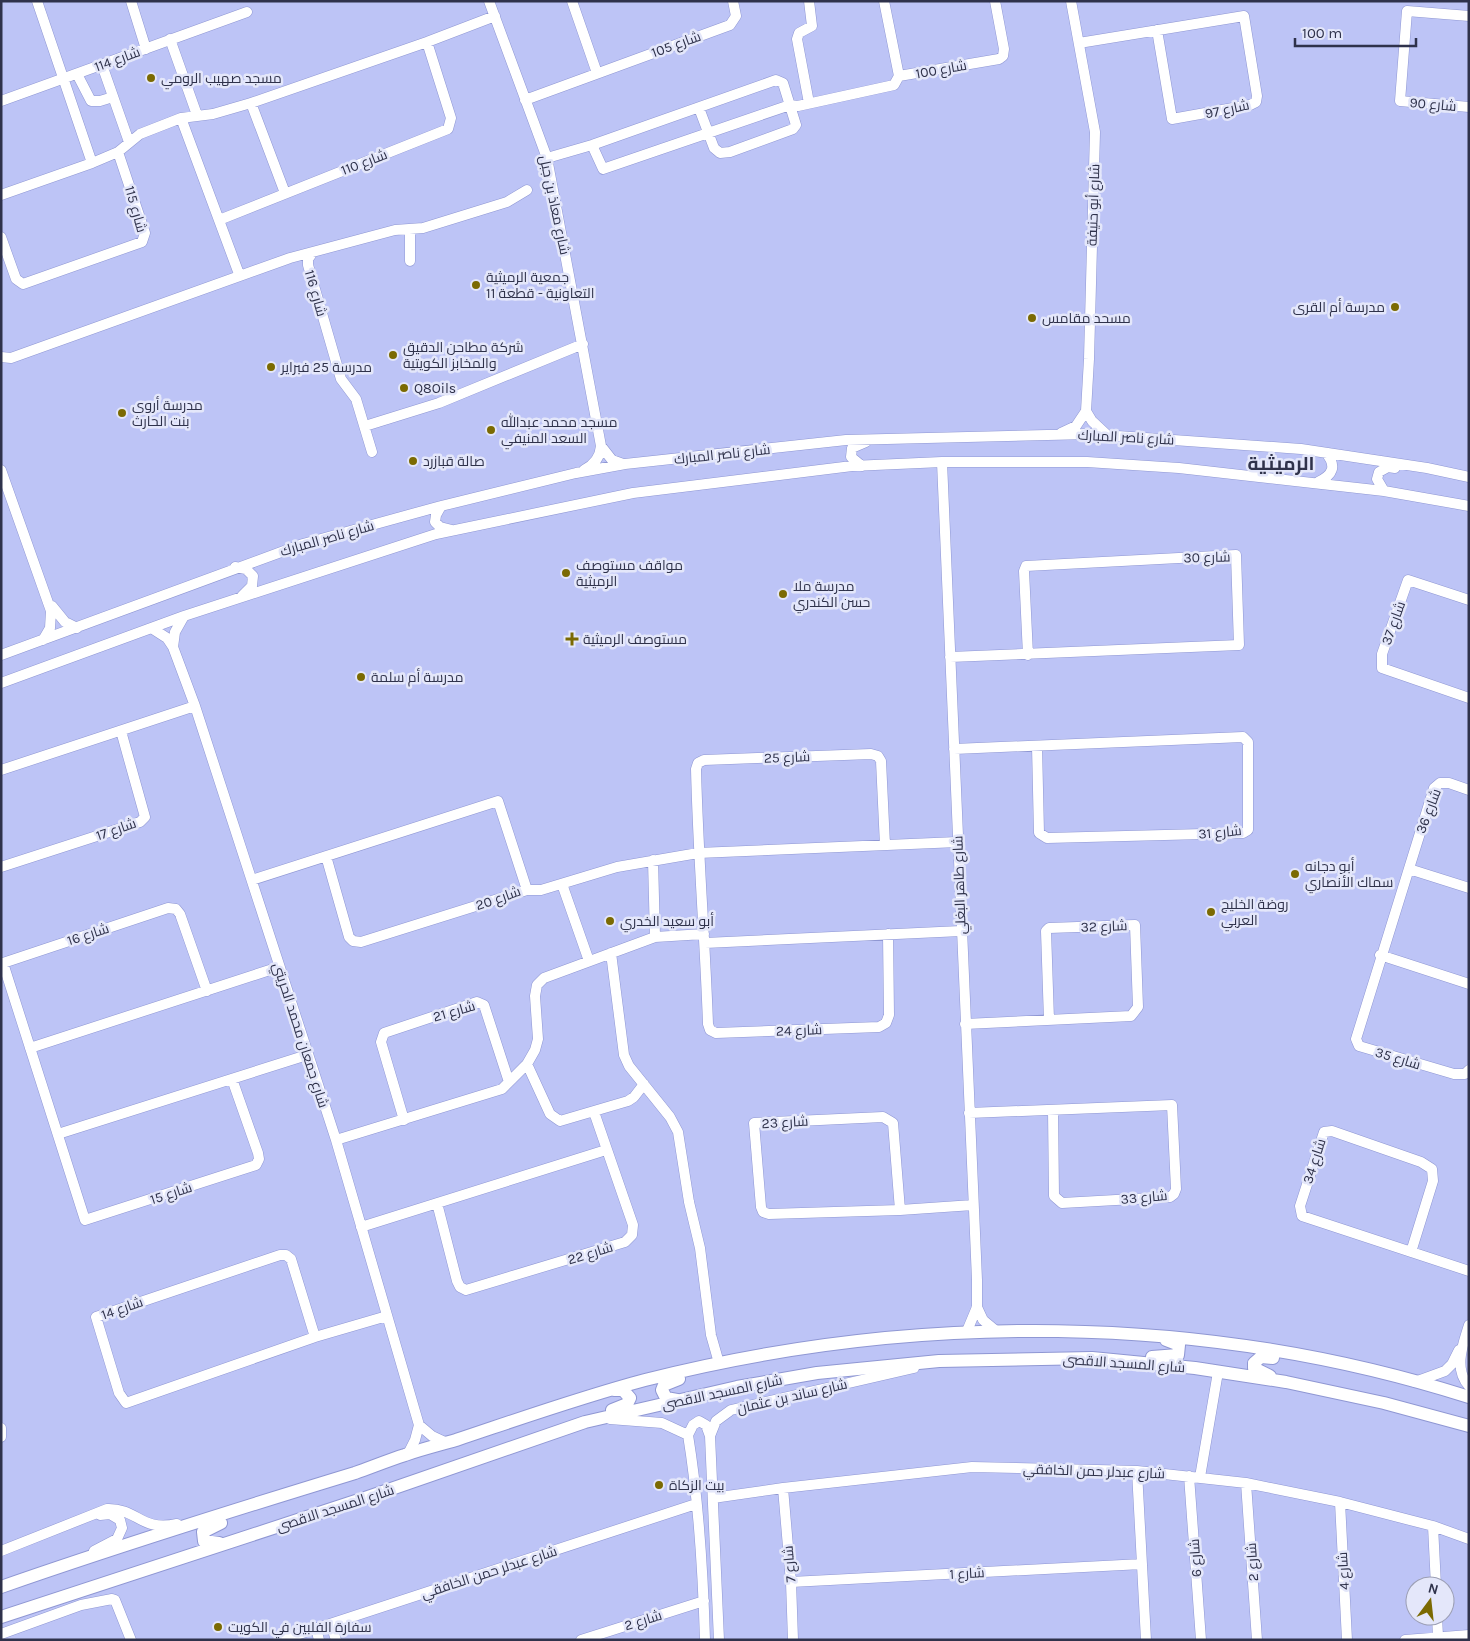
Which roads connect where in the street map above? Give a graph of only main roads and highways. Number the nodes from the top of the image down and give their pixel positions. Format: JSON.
{"nodes":[{"id":1,"x":1146,"y":1335,"type":"junction"},
{"id":2,"x":1092,"y":1358,"type":"junction"},
{"id":3,"x":1340,"y":1363,"type":"junction"},
{"id":4,"x":716,"y":1364,"type":"junction"},
{"id":5,"x":1286,"y":1382,"type":"junction"},
{"id":6,"x":614,"y":1390,"type":"junction"},
{"id":7,"x":1469,"y":1397,"type":"edge"},
{"id":8,"x":682,"y":1400,"type":"junction"},
{"id":9,"x":585,"y":1422,"type":"junction"},
{"id":10,"x":1469,"y":1426,"type":"edge"},
{"id":11,"x":296,"y":1491,"type":"junction"},
{"id":12,"x":227,"y":1543,"type":"junction"},
{"id":13,"x":1,"y":1587,"type":"edge"},
{"id":14,"x":1,"y":1618,"type":"edge"}],
"edges":[{"from":1,"to":2,"type":"main road"},
{"from":1,"to":3,"type":"main road","name":"شارع المسجد الاقصى"},
{"from":1,"to":4,"type":"main road","name":"شارع المسجد الاقصى"},
{"from":2,"to":5,"type":"main road","name":"شارع المسجد الاقصى"},
{"from":2,"to":8,"type":"main road","name":"شارع المسجد الاقصى"},
{"from":3,"to":5,"type":"main road"},
{"from":3,"to":7,"type":"main road","name":"شارع المسجد الاقصى"},
{"from":4,"to":6,"type":"main road","name":"شارع المسجد الاقصى"},
{"from":4,"to":8,"type":"main road"},
{"from":5,"to":10,"type":"main road","name":"شارع المسجد الاقصى"},
{"from":6,"to":9,"type":"main road"},
{"from":6,"to":11,"type":"main road","name":"شارع المسجد الاقصى"},
{"from":8,"to":9,"type":"main road","name":"شارع المسجد الاقصى"},
{"from":9,"to":12,"type":"main road","name":"شارع المسجد الاقصى"},
{"from":11,"to":12,"type":"main road"},
{"from":11,"to":13,"type":"main road","name":"شارع المسجد الاقصى"},
{"from":12,"to":14,"type":"main road","name":"شارع المسجد الاقصى"}]}
